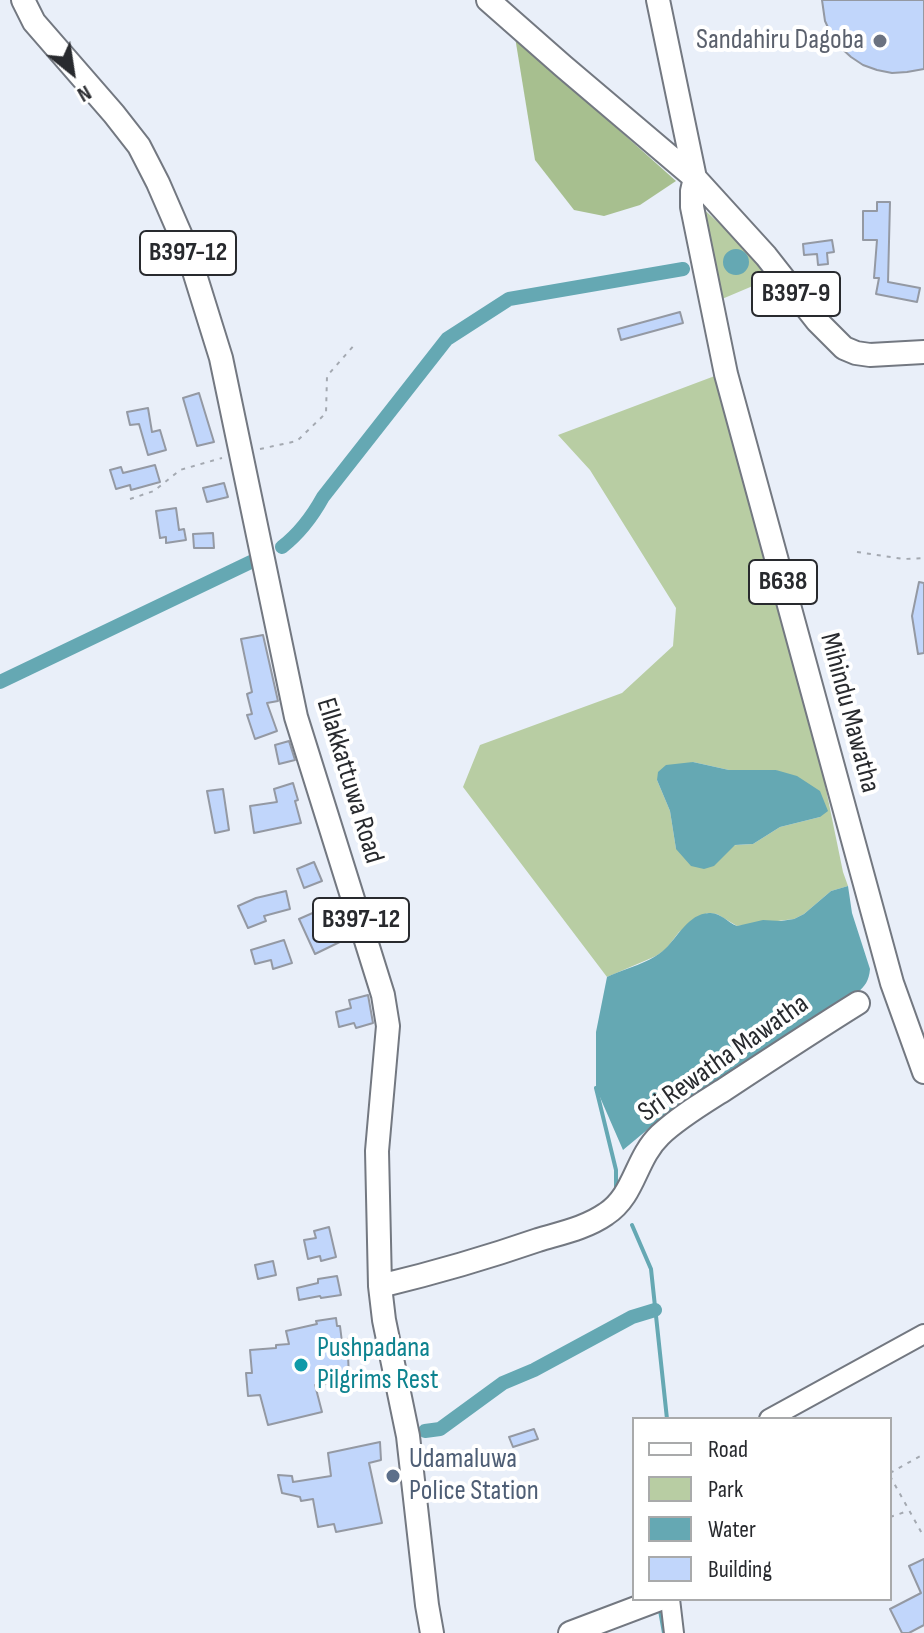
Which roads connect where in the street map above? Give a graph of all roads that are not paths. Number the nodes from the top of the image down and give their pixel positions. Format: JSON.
{"nodes":[{"id":1,"x":23,"y":0,"type":"edge"},
{"id":2,"x":488,"y":0,"type":"edge"},
{"id":3,"x":658,"y":0,"type":"edge"},
{"id":4,"x":695,"y":178,"type":"junction"},
{"id":5,"x":924,"y":352,"type":"edge"},
{"id":6,"x":858,"y":1003,"type":"dead end"},
{"id":7,"x":924,"y":1072,"type":"edge"},
{"id":8,"x":380,"y":1286,"type":"junction"},
{"id":9,"x":924,"y":1334,"type":"edge"},
{"id":10,"x":773,"y":1417,"type":"edge"},
{"id":11,"x":655,"y":1601,"type":"edge"},
{"id":12,"x":670,"y":1601,"type":"edge"},
{"id":13,"x":432,"y":1633,"type":"edge"},
{"id":14,"x":570,"y":1633,"type":"edge"},
{"id":15,"x":674,"y":1633,"type":"edge"}],
"edges":[{"from":1,"to":8,"type":"main road","name":"Ellakkattuwa Road","number":"B397-12"},
{"from":2,"to":4,"type":"main road","number":"B397-9"},
{"from":3,"to":4,"type":"main road","number":"B638"},
{"from":4,"to":5,"type":"main road","number":"B397-9"},
{"from":4,"to":7,"type":"main road","name":"Mihindu Mawatha","number":"B638"},
{"from":6,"to":8,"type":"main road","name":"Sri Rewatha Mawatha"},
{"from":8,"to":13,"type":"main road","name":"Ellakkattuwa Road","number":"B397-12"},
{"from":9,"to":10,"type":"street"},
{"from":11,"to":14,"type":"main road"},
{"from":12,"to":15,"type":"street"}]}
